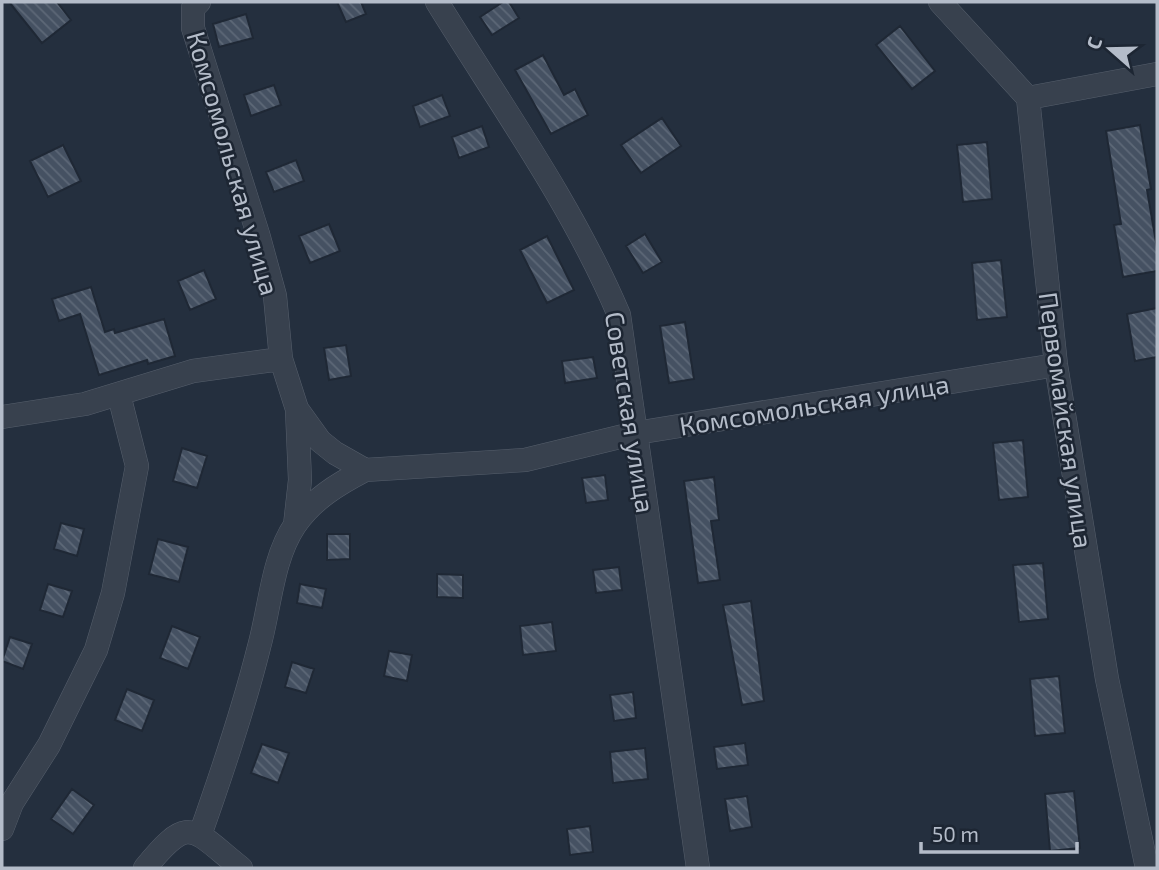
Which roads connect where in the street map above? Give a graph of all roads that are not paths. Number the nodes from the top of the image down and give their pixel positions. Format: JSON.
{"nodes":[{"id":1,"x":199,"y":2,"type":"edge"},
{"id":2,"x":437,"y":2,"type":"edge"},
{"id":3,"x":940,"y":2,"type":"edge"},
{"id":4,"x":1157,"y":74,"type":"edge"},
{"id":5,"x":1028,"y":98,"type":"junction"},
{"id":6,"x":282,"y":359,"type":"junction"},
{"id":7,"x":1056,"y":365,"type":"junction"},
{"id":8,"x":119,"y":395,"type":"junction"},
{"id":9,"x":297,"y":409,"type":"junction"},
{"id":10,"x":2,"y":417,"type":"edge"},
{"id":11,"x":636,"y":433,"type":"junction"},
{"id":12,"x":365,"y":470,"type":"junction"},
{"id":13,"x":295,"y":526,"type":"junction"},
{"id":14,"x":2,"y":829,"type":"edge"},
{"id":15,"x":200,"y":835,"type":"junction"},
{"id":16,"x":145,"y":868,"type":"edge"},
{"id":17,"x":241,"y":868,"type":"edge"},
{"id":18,"x":698,"y":868,"type":"edge"},
{"id":19,"x":1147,"y":868,"type":"edge"}],
"edges":[{"from":1,"to":6,"type":"street","name":"Комсомольская улица"},
{"from":2,"to":11,"type":"street","name":"Советская улица"},
{"from":3,"to":5,"type":"street"},
{"from":4,"to":5,"type":"street"},
{"from":5,"to":7,"type":"street","name":"Первомайская улица"},
{"from":6,"to":8,"type":"street"},
{"from":6,"to":9,"type":"street","name":"Комсомольская улица"},
{"from":7,"to":11,"type":"street","name":"Комсомольская улица"},
{"from":7,"to":19,"type":"street","name":"Первомайская улица"},
{"from":8,"to":10,"type":"street"},
{"from":8,"to":14,"type":"street"},
{"from":9,"to":12,"type":"street","name":"Комсомольская улица"},
{"from":9,"to":13,"type":"street","name":"Комсомольская улица"},
{"from":11,"to":12,"type":"street","name":"Комсомольская улица"},
{"from":11,"to":18,"type":"street","name":"Советская улица"},
{"from":12,"to":13,"type":"street","name":"Комсомольская улица"},
{"from":13,"to":15,"type":"street","name":"Комсомольская улица"},
{"from":15,"to":16,"type":"street"},
{"from":15,"to":17,"type":"street"}]}
